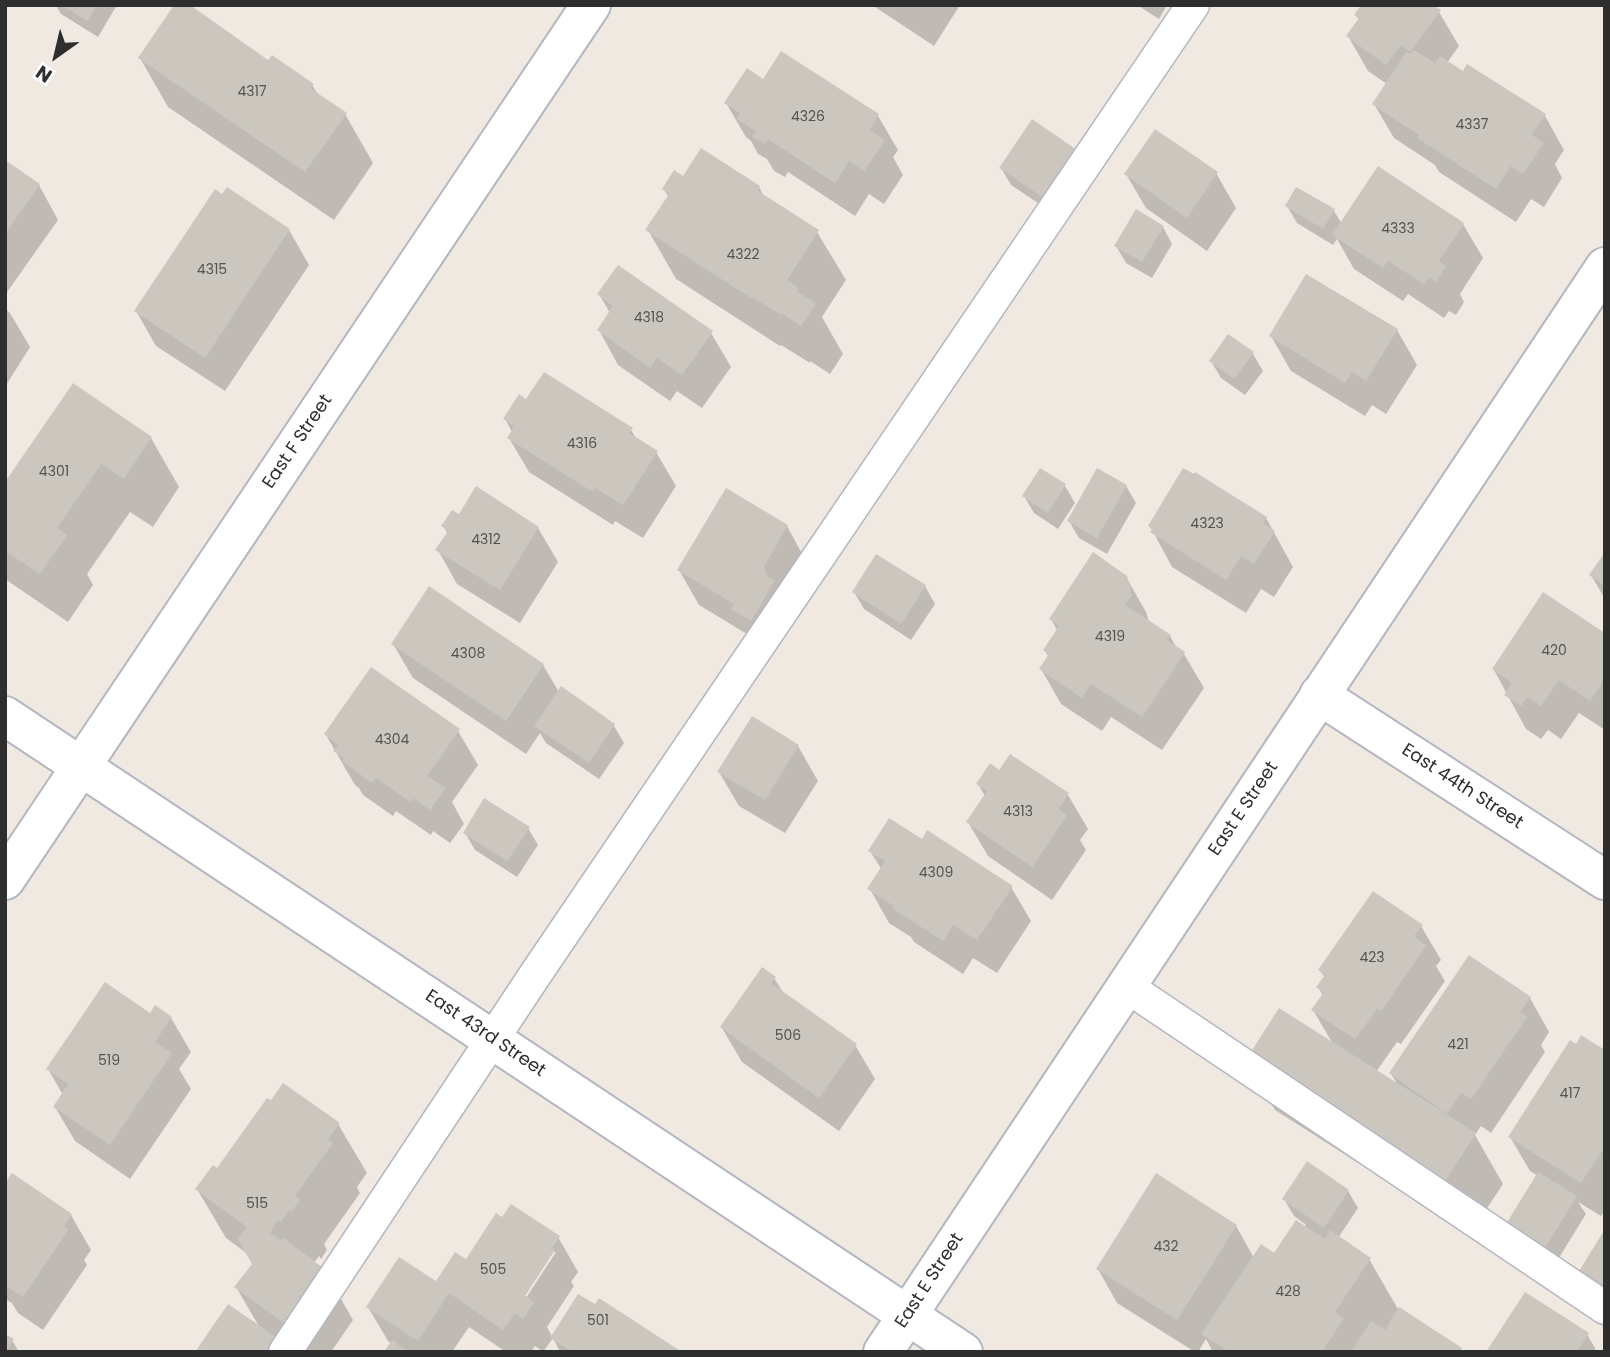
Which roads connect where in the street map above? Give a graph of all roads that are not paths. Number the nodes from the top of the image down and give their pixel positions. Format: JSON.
{"nodes":[{"id":1,"x":591,"y":5,"type":"edge"},
{"id":2,"x":1193,"y":5,"type":"edge"},
{"id":3,"x":1605,"y":267,"type":"edge"},
{"id":4,"x":1319,"y":695,"type":"junction"},
{"id":5,"x":5,"y":716,"type":"edge"},
{"id":6,"x":80,"y":766,"type":"junction"},
{"id":7,"x":5,"y":880,"type":"edge"},
{"id":8,"x":1605,"y":880,"type":"edge"},
{"id":9,"x":1126,"y":986,"type":"junction"},
{"id":10,"x":492,"y":1039,"type":"junction"},
{"id":11,"x":1605,"y":1308,"type":"edge"},
{"id":12,"x":908,"y":1314,"type":"junction"},
{"id":13,"x":285,"y":1352,"type":"edge"},
{"id":14,"x":883,"y":1352,"type":"edge"},
{"id":15,"x":963,"y":1352,"type":"edge"}],
"edges":[{"from":1,"to":6,"type":"street","name":"East F Street"},
{"from":2,"to":10,"type":"lane"},
{"from":3,"to":4,"type":"street","name":"East E Street"},
{"from":4,"to":8,"type":"street","name":"East 44th Street"},
{"from":4,"to":9,"type":"street","name":"East E Street"},
{"from":5,"to":6,"type":"street","name":"East 43rd Street"},
{"from":6,"to":7,"type":"street","name":"East F Street"},
{"from":6,"to":10,"type":"street","name":"East 43rd Street"},
{"from":9,"to":11,"type":"lane"},
{"from":9,"to":12,"type":"street","name":"East E Street"},
{"from":10,"to":12,"type":"street","name":"East 43rd Street"},
{"from":10,"to":13,"type":"lane"},
{"from":12,"to":14,"type":"street","name":"East E Street"},
{"from":12,"to":15,"type":"street","name":"East 43rd Street"}]}
